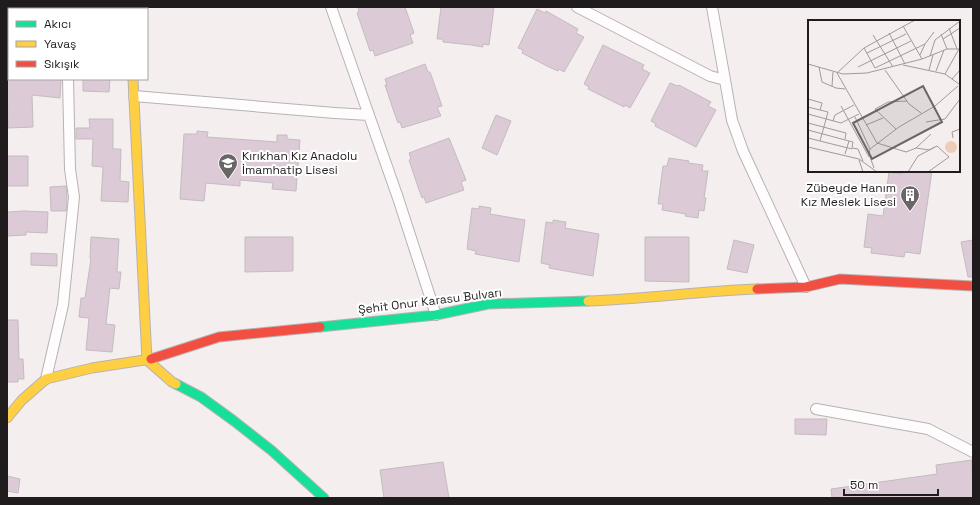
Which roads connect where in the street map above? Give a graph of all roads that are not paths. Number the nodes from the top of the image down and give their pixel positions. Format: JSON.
{"nodes":[{"id":1,"x":331,"y":7,"type":"edge"},
{"id":2,"x":577,"y":7,"type":"edge"},
{"id":3,"x":712,"y":7,"type":"edge"},
{"id":4,"x":68,"y":80,"type":"edge"},
{"id":5,"x":133,"y":80,"type":"edge"},
{"id":6,"x":725,"y":80,"type":"junction"},
{"id":7,"x":134,"y":96,"type":"junction"},
{"id":8,"x":369,"y":115,"type":"junction"},
{"id":9,"x":973,"y":286,"type":"edge"},
{"id":10,"x":806,"y":287,"type":"junction"},
{"id":11,"x":436,"y":315,"type":"junction"},
{"id":12,"x":147,"y":360,"type":"junction"},
{"id":13,"x":46,"y":379,"type":"junction"},
{"id":14,"x":816,"y":409,"type":"dead end"},
{"id":15,"x":7,"y":418,"type":"edge"},
{"id":16,"x":973,"y":452,"type":"edge"},
{"id":17,"x":324,"y":498,"type":"edge"}],
"edges":[{"from":1,"to":8,"type":"street"},
{"from":2,"to":6,"type":"street"},
{"from":3,"to":6,"type":"street"},
{"from":4,"to":13,"type":"street"},
{"from":5,"to":7,"type":"street"},
{"from":6,"to":10,"type":"street"},
{"from":7,"to":8,"type":"street"},
{"from":7,"to":12,"type":"street"},
{"from":8,"to":11,"type":"street"},
{"from":9,"to":10,"type":"street","name":"Şehit Onur Karasu Bulvarı"},
{"from":10,"to":11,"type":"street","name":"Şehit Onur Karasu Bulvarı"},
{"from":11,"to":12,"type":"street","name":"Şehit Onur Karasu Bulvarı"},
{"from":12,"to":13,"type":"street","name":"Şehit Onur Karasu Bulvarı"},
{"from":12,"to":17,"type":"street"},
{"from":13,"to":15,"type":"street","name":"Şehit Onur Karasu Bulvarı"},
{"from":14,"to":16,"type":"street"}]}
